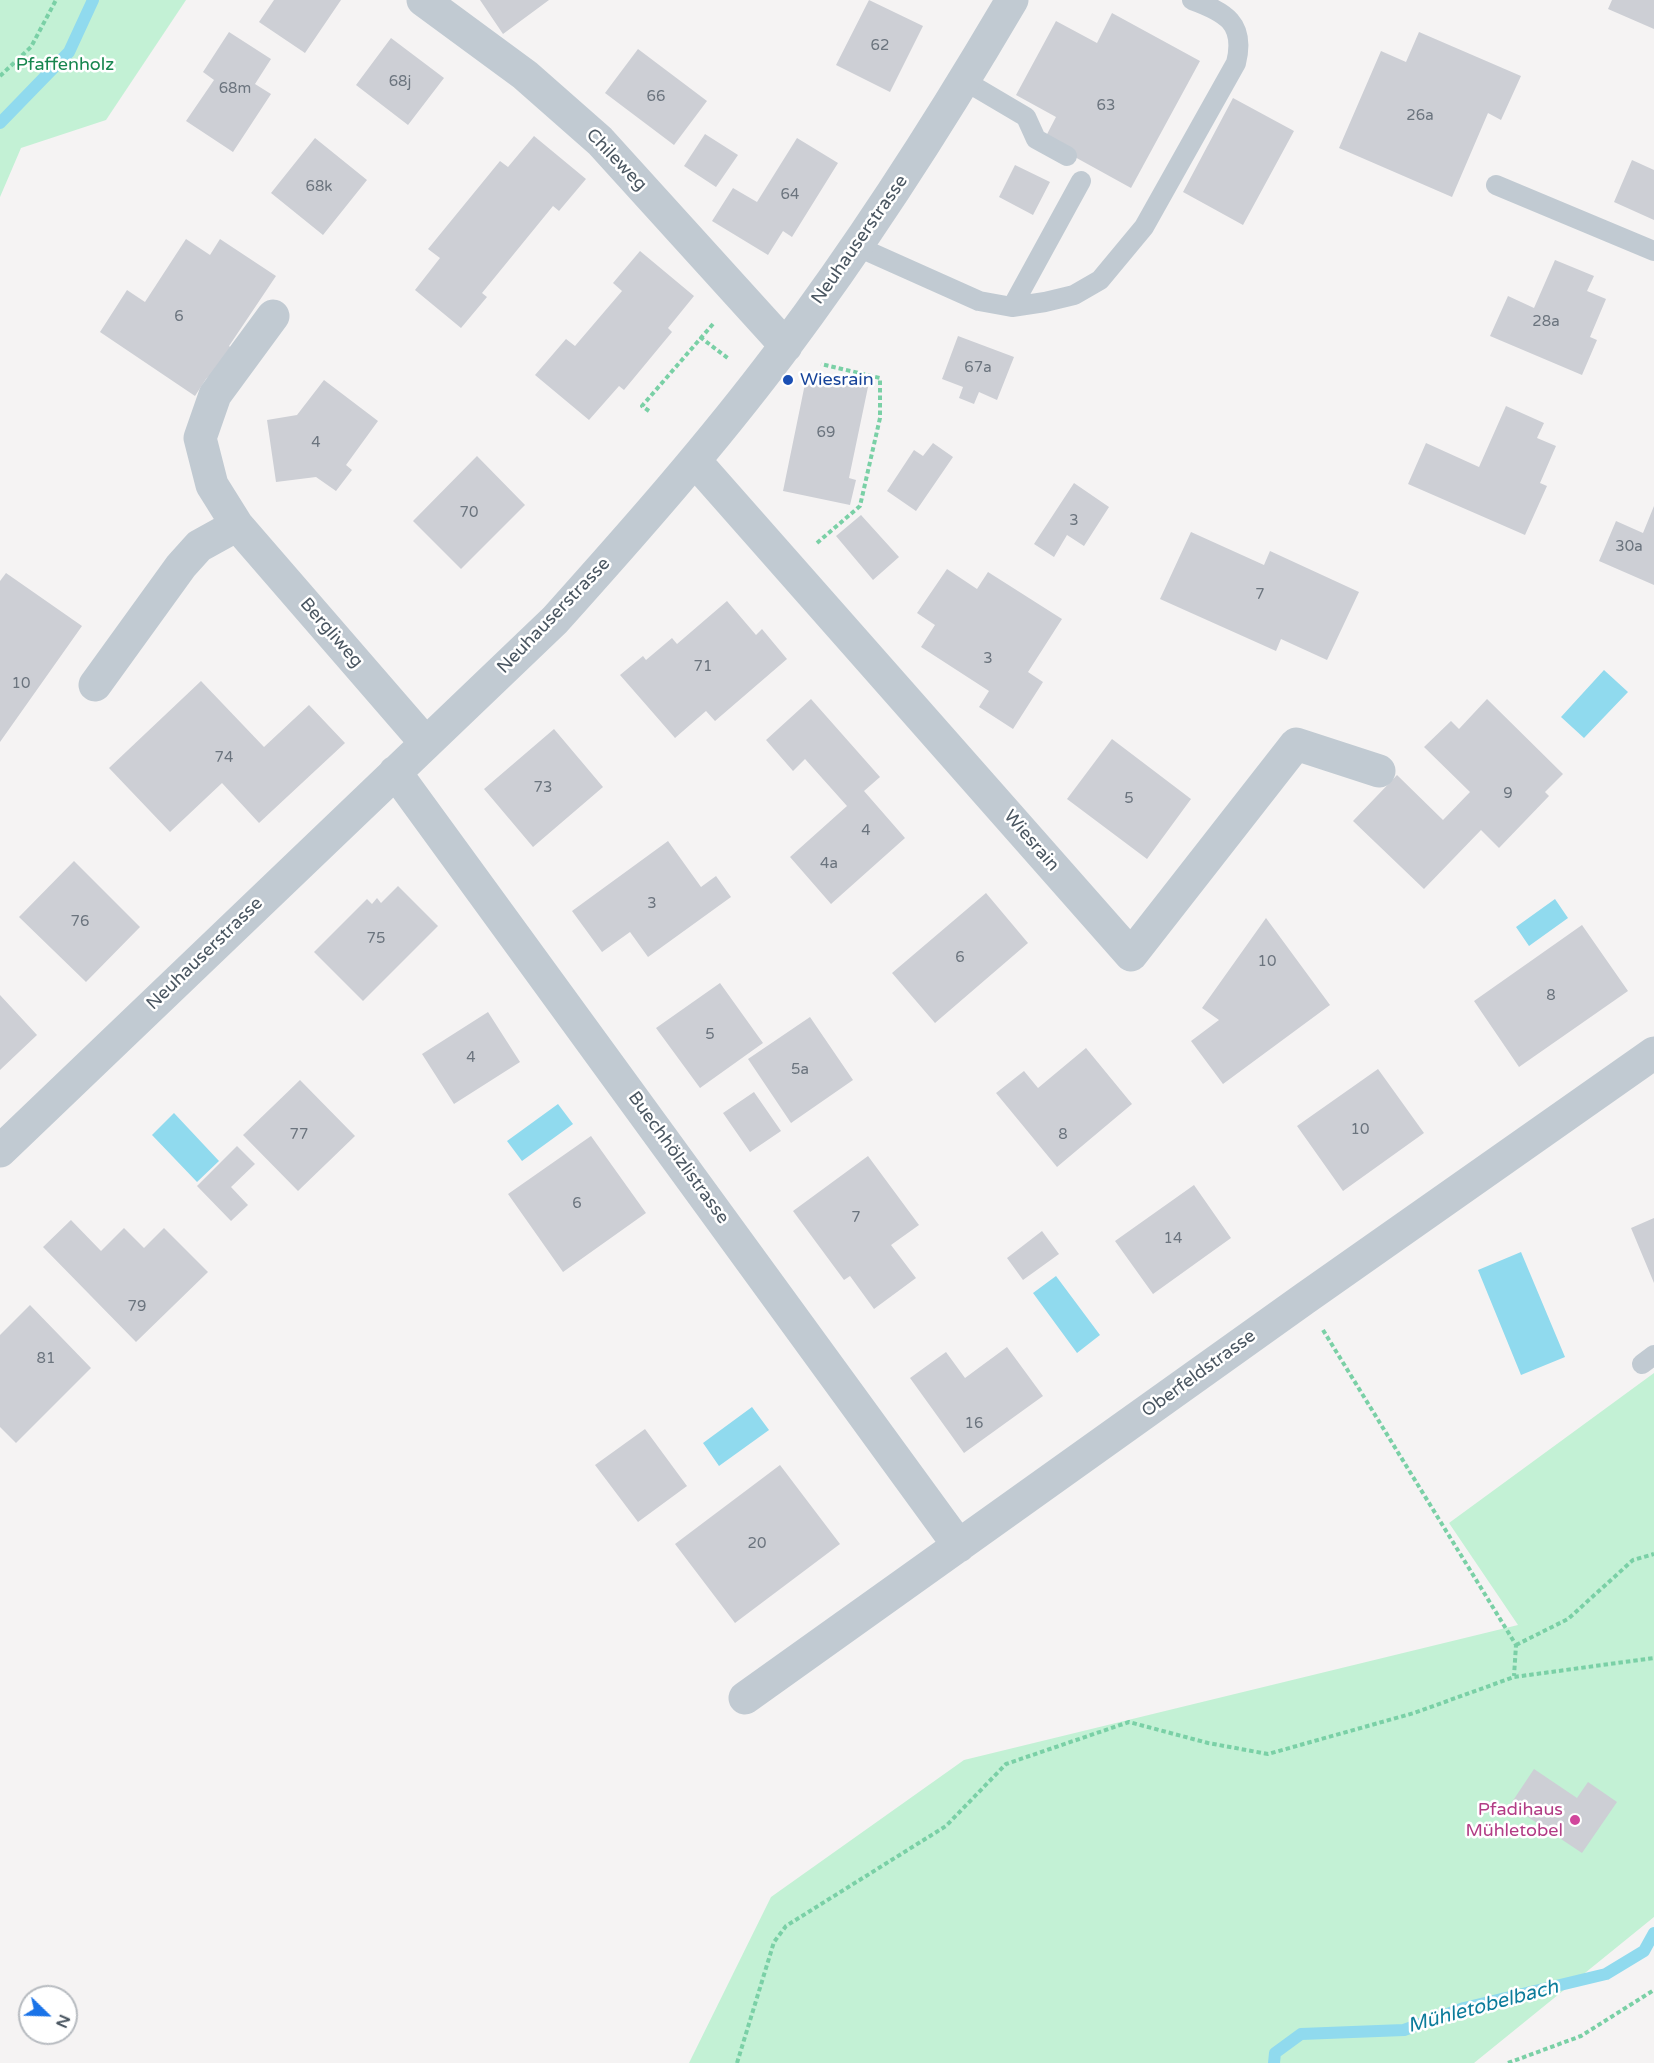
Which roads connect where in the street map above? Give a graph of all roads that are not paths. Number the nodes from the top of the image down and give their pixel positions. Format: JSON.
{"nodes":[{"id":1,"x":423,"y":0,"type":"edge"},
{"id":2,"x":1012,"y":0,"type":"edge"},
{"id":3,"x":1192,"y":0,"type":"edge"},
{"id":4,"x":965,"y":81,"type":"junction"},
{"id":5,"x":1067,"y":156,"type":"dead end"},
{"id":6,"x":1081,"y":181,"type":"dead end"},
{"id":7,"x":1496,"y":184,"type":"dead end"},
{"id":8,"x":856,"y":246,"type":"junction"},
{"id":9,"x":1654,"y":251,"type":"edge"},
{"id":10,"x":1012,"y":307,"type":"junction"},
{"id":11,"x":273,"y":316,"type":"dead end"},
{"id":12,"x":786,"y":346,"type":"junction"},
{"id":13,"x":695,"y":461,"type":"junction"},
{"id":14,"x":237,"y":525,"type":"junction"},
{"id":15,"x":95,"y":685,"type":"dead end"},
{"id":16,"x":425,"y":742,"type":"junction"},
{"id":17,"x":1379,"y":771,"type":"dead end"},
{"id":18,"x":395,"y":772,"type":"junction"},
{"id":19,"x":1654,"y":1053,"type":"edge"},
{"id":20,"x":0,"y":1151,"type":"edge"},
{"id":21,"x":959,"y":1546,"type":"junction"},
{"id":22,"x":745,"y":1698,"type":"dead end"}],
"edges":[{"from":1,"to":12,"type":"street","name":"Chileweg"},
{"from":2,"to":4,"type":"street","name":"Neuhauserstrasse"},
{"from":3,"to":10,"type":"lane"},
{"from":4,"to":5,"type":"lane"},
{"from":4,"to":8,"type":"street","name":"Neuhauserstrasse"},
{"from":6,"to":10,"type":"lane"},
{"from":7,"to":9,"type":"lane"},
{"from":8,"to":10,"type":"lane"},
{"from":8,"to":12,"type":"street","name":"Neuhauserstrasse"},
{"from":11,"to":14,"type":"street","name":"Bergliweg"},
{"from":12,"to":13,"type":"street","name":"Neuhauserstrasse"},
{"from":13,"to":16,"type":"street","name":"Neuhauserstrasse"},
{"from":13,"to":17,"type":"street","name":"Wiesrain"},
{"from":14,"to":15,"type":"street"},
{"from":14,"to":16,"type":"street","name":"Bergliweg"},
{"from":16,"to":18,"type":"street","name":"Neuhauserstrasse"},
{"from":18,"to":20,"type":"street","name":"Neuhauserstrasse"},
{"from":18,"to":21,"type":"street","name":"Buechhölzlistrasse"},
{"from":19,"to":21,"type":"street","name":"Oberfeldstrasse"},
{"from":21,"to":22,"type":"street","name":"Oberfeldstrasse"}]}
